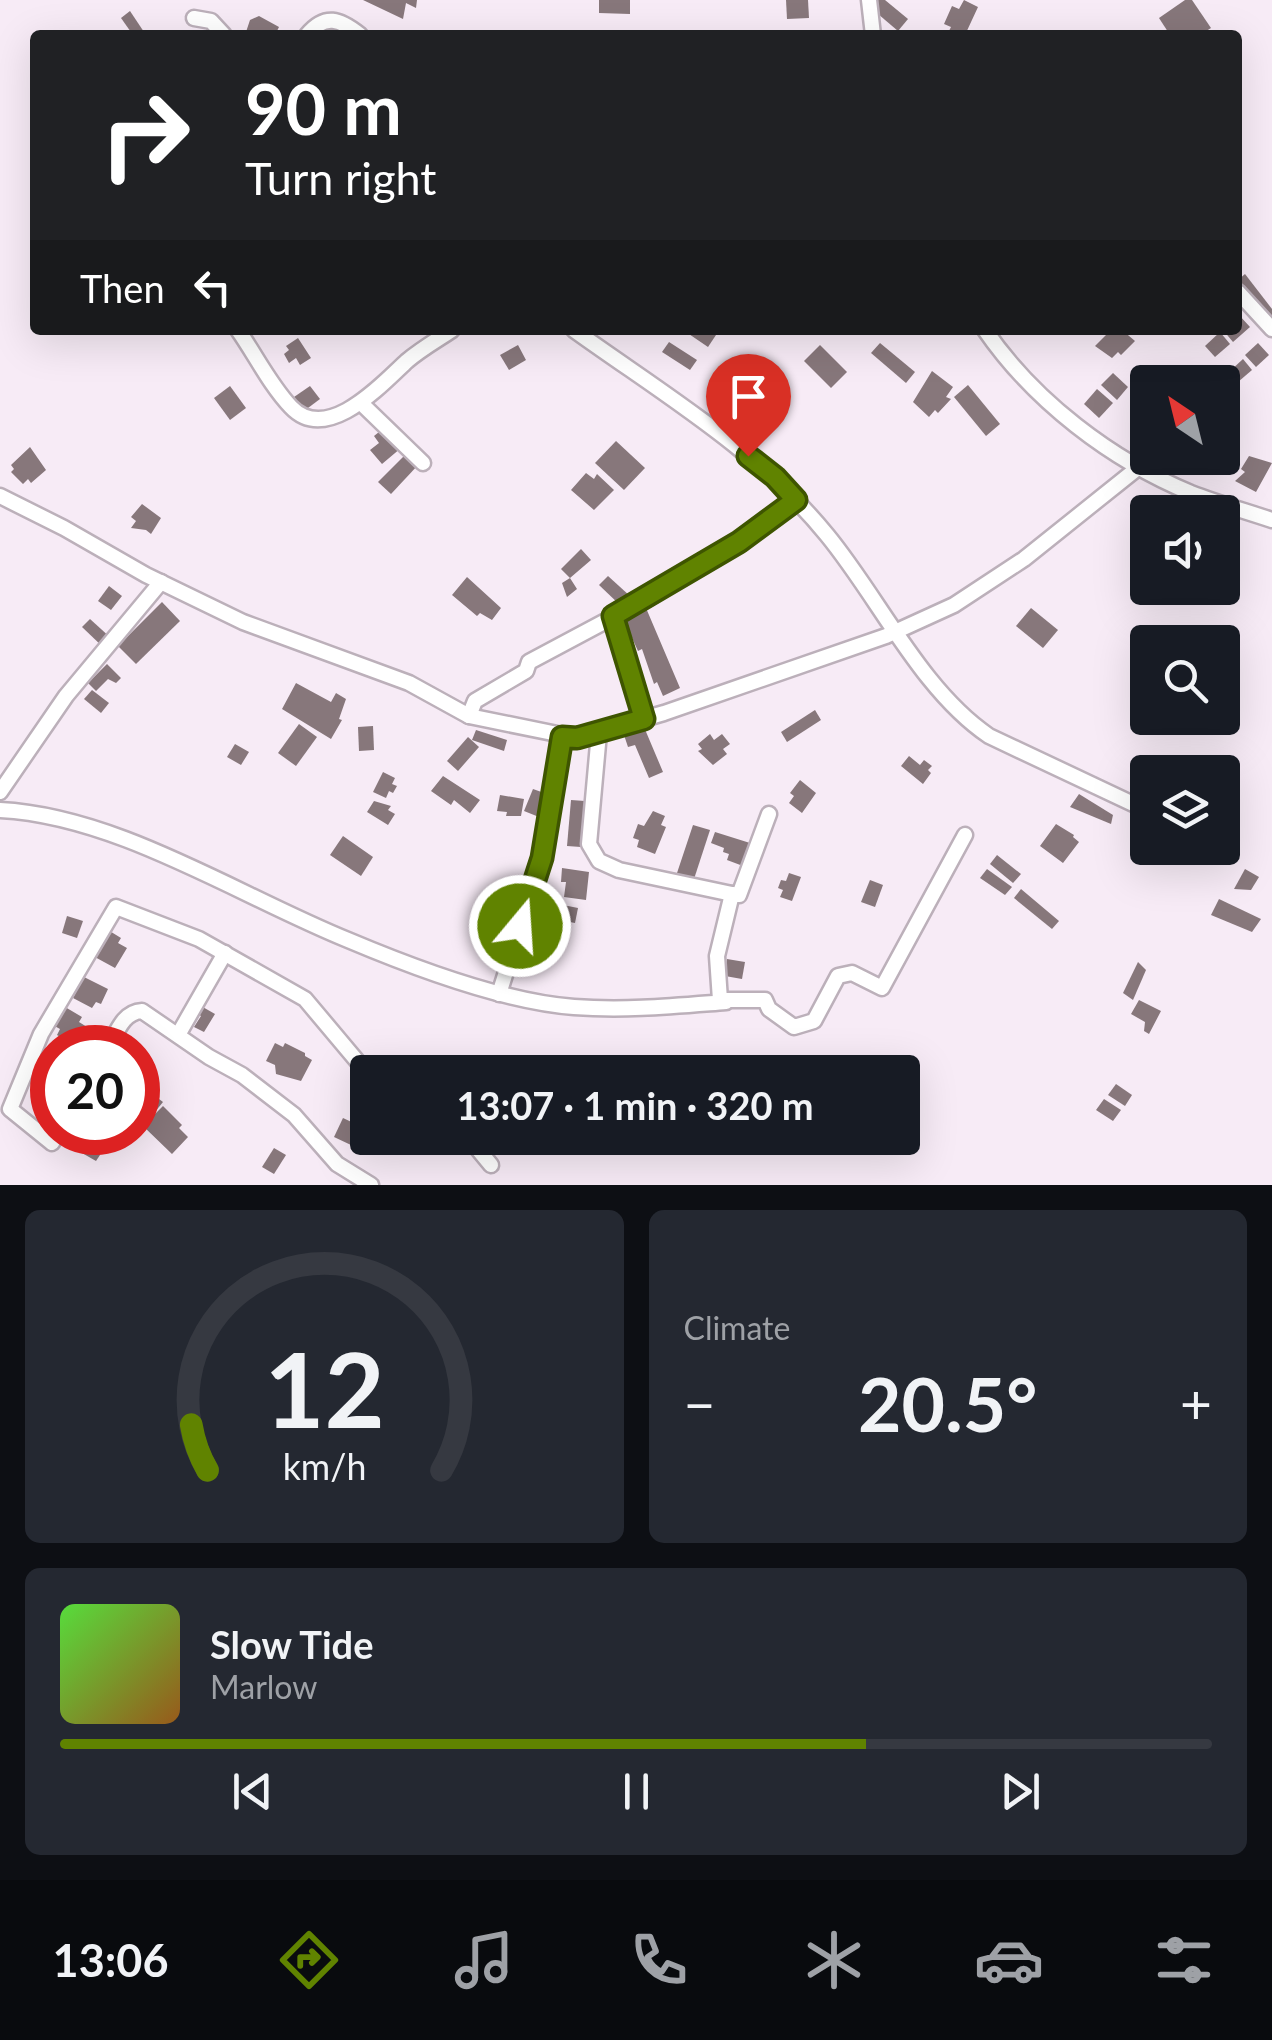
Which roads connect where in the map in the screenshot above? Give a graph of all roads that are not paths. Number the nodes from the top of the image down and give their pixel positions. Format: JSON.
{"nodes":[{"id":1,"x":869,"y":0,"type":"edge"},
{"id":2,"x":194,"y":18,"type":"dead end"},
{"id":3,"x":219,"y":30,"type":"edge"},
{"id":4,"x":312,"y":30,"type":"edge"},
{"id":5,"x":354,"y":30,"type":"edge"},
{"id":6,"x":872,"y":30,"type":"edge"},
{"id":7,"x":1242,"y":296,"type":"edge"},
{"id":8,"x":1272,"y":329,"type":"edge"},
{"id":9,"x":241,"y":335,"type":"edge"},
{"id":10,"x":444,"y":335,"type":"edge"},
{"id":11,"x":581,"y":335,"type":"edge"},
{"id":12,"x":988,"y":335,"type":"edge"},
{"id":13,"x":362,"y":404,"type":"junction"},
{"id":14,"x":1130,"y":461,"type":"edge"},
{"id":15,"x":423,"y":463,"type":"dead end"},
{"id":16,"x":1130,"y":475,"type":"edge"},
{"id":17,"x":1155,"y":475,"type":"edge"},
{"id":18,"x":0,"y":496,"type":"edge"},
{"id":19,"x":796,"y":500,"type":"junction"},
{"id":20,"x":1272,"y":520,"type":"edge"},
{"id":21,"x":161,"y":582,"type":"junction"},
{"id":22,"x":613,"y":616,"type":"junction"},
{"id":23,"x":895,"y":632,"type":"junction"},
{"id":24,"x":469,"y":716,"type":"junction"},
{"id":25,"x":644,"y":719,"type":"junction"},
{"id":26,"x":599,"y":733,"type":"junction"},
{"id":27,"x":562,"y":737,"type":"junction"},
{"id":28,"x":0,"y":792,"type":"edge"},
{"id":29,"x":1130,"y":802,"type":"edge"},
{"id":30,"x":0,"y":810,"type":"edge"},
{"id":31,"x":769,"y":814,"type":"dead end"},
{"id":32,"x":965,"y":835,"type":"dead end"},
{"id":33,"x":732,"y":894,"type":"junction"},
{"id":34,"x":225,"y":953,"type":"junction"},
{"id":35,"x":499,"y":994,"type":"junction"},
{"id":36,"x":726,"y":1002,"type":"junction"},
{"id":37,"x":47,"y":1025,"type":"edge"},
{"id":38,"x":121,"y":1025,"type":"edge"},
{"id":39,"x":178,"y":1035,"type":"junction"},
{"id":40,"x":352,"y":1055,"type":"edge"},
{"id":41,"x":30,"y":1062,"type":"edge"},
{"id":42,"x":30,"y":1125,"type":"edge"},
{"id":43,"x":482,"y":1155,"type":"edge"},
{"id":44,"x":490,"y":1165,"type":"dead end"},
{"id":45,"x":371,"y":1185,"type":"edge"}],
"edges":[{"from":1,"to":6,"type":"street"},
{"from":2,"to":3,"type":"street"},
{"from":4,"to":5,"type":"street"},
{"from":7,"to":8,"type":"street"},
{"from":9,"to":13,"type":"street"},
{"from":10,"to":13,"type":"street"},
{"from":11,"to":19,"type":"street"},
{"from":12,"to":14,"type":"street"},
{"from":13,"to":15,"type":"street"},
{"from":16,"to":23,"type":"street"},
{"from":17,"to":20,"type":"street"},
{"from":18,"to":21,"type":"street"},
{"from":19,"to":22,"type":"street"},
{"from":19,"to":23,"type":"street"},
{"from":21,"to":24,"type":"street"},
{"from":21,"to":28,"type":"street"},
{"from":22,"to":24,"type":"street"},
{"from":22,"to":25,"type":"street"},
{"from":23,"to":25,"type":"street"},
{"from":23,"to":29,"type":"street"},
{"from":24,"to":27,"type":"street"},
{"from":25,"to":26,"type":"street"},
{"from":26,"to":27,"type":"street"},
{"from":26,"to":33,"type":"street"},
{"from":27,"to":35,"type":"street"},
{"from":30,"to":35,"type":"street"},
{"from":31,"to":33,"type":"street"},
{"from":32,"to":36,"type":"street"},
{"from":33,"to":36,"type":"street"},
{"from":34,"to":37,"type":"street"},
{"from":34,"to":39,"type":"street"},
{"from":34,"to":40,"type":"street"},
{"from":35,"to":36,"type":"street"},
{"from":38,"to":39,"type":"street"},
{"from":39,"to":45,"type":"street"},
{"from":41,"to":42,"type":"street"},
{"from":43,"to":44,"type":"street"}]}
